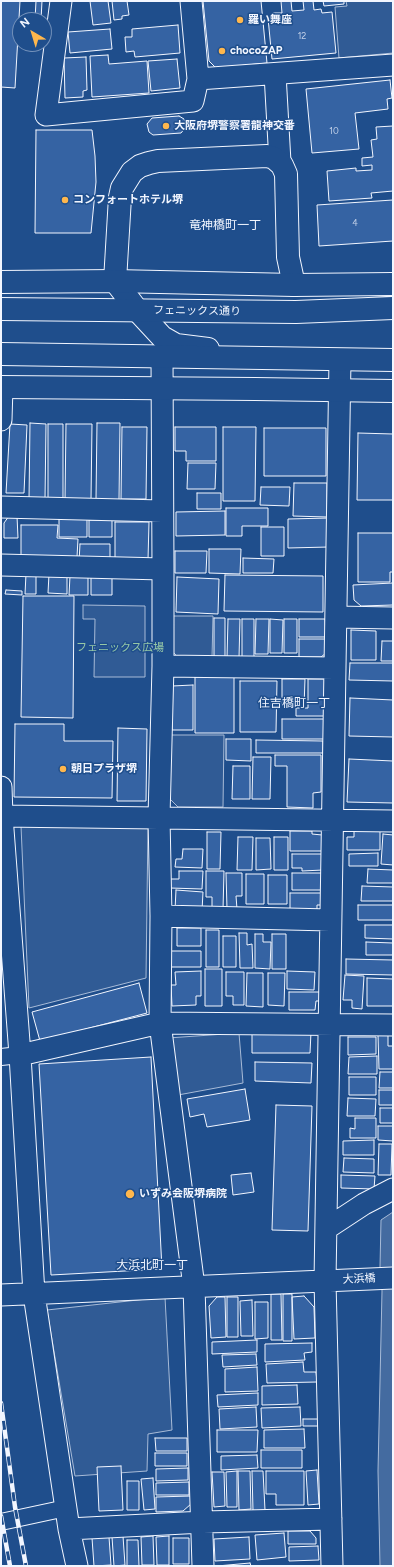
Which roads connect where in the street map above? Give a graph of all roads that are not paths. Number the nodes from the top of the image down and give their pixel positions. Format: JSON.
{"nodes":[{"id":1,"x":61,"y":1,"type":"edge"},
{"id":2,"x":191,"y":1,"type":"edge"},
{"id":3,"x":393,"y":65,"type":"edge"},
{"id":4,"x":275,"y":74,"type":"junction"},
{"id":5,"x":198,"y":79,"type":"junction"},
{"id":6,"x":280,"y":162,"type":"junction"},
{"id":7,"x":116,"y":281,"type":"junction"},
{"id":8,"x":1,"y":282,"type":"edge"},
{"id":9,"x":393,"y":284,"type":"edge"},
{"id":10,"x":294,"y":285,"type":"junction"},
{"id":11,"x":393,"y":308,"type":"edge"},
{"id":12,"x":1,"y":309,"type":"edge"},
{"id":13,"x":127,"y":310,"type":"junction"},
{"id":14,"x":296,"y":312,"type":"junction"},
{"id":15,"x":1,"y":354,"type":"edge"},
{"id":16,"x":162,"y":358,"type":"junction"},
{"id":17,"x":283,"y":359,"type":"junction"},
{"id":18,"x":340,"y":360,"type":"junction"},
{"id":19,"x":393,"y":360,"type":"edge"},
{"id":20,"x":1,"y":387,"type":"edge"},
{"id":21,"x":161,"y":388,"type":"junction"},
{"id":22,"x":340,"y":390,"type":"junction"},
{"id":23,"x":393,"y":391,"type":"edge"},
{"id":24,"x":1,"y":420,"type":"edge"},
{"id":25,"x":1,"y":508,"type":"edge"},
{"id":26,"x":162,"y":511,"type":"junction"},
{"id":27,"x":1,"y":565,"type":"edge"},
{"id":28,"x":163,"y":569,"type":"junction"},
{"id":29,"x":336,"y":617,"type":"junction"},
{"id":30,"x":393,"y":618,"type":"edge"},
{"id":31,"x":163,"y":666,"type":"junction"},
{"id":32,"x":334,"y":668,"type":"junction"},
{"id":33,"x":1,"y":787,"type":"edge"},
{"id":34,"x":2,"y":816,"type":"edge"},
{"id":35,"x":159,"y":817,"type":"junction"},
{"id":36,"x":332,"y":820,"type":"junction"},
{"id":37,"x":393,"y":821,"type":"edge"},
{"id":38,"x":161,"y":916,"type":"junction"},
{"id":39,"x":330,"y":920,"type":"junction"},
{"id":40,"x":160,"y":1023,"type":"junction"},
{"id":41,"x":329,"y":1023,"type":"junction"},
{"id":42,"x":393,"y":1025,"type":"edge"},
{"id":43,"x":11,"y":1056,"type":"edge"},
{"id":44,"x":393,"y":1189,"type":"edge"},
{"id":45,"x":326,"y":1229,"type":"junction"},
{"id":46,"x":393,"y":1278,"type":"edge"},
{"id":47,"x":325,"y":1281,"type":"junction"},
{"id":48,"x":194,"y":1287,"type":"junction"},
{"id":49,"x":34,"y":1294,"type":"junction"},
{"id":50,"x":1,"y":1295,"type":"edge"},
{"id":51,"x":66,"y":1508,"type":"junction"},
{"id":52,"x":331,"y":1519,"type":"junction"},
{"id":53,"x":1,"y":1522,"type":"edge"},
{"id":54,"x":203,"y":1522,"type":"junction"},
{"id":55,"x":69,"y":1529,"type":"junction"},
{"id":56,"x":77,"y":1566,"type":"edge"},
{"id":57,"x":203,"y":1566,"type":"edge"},
{"id":58,"x":332,"y":1566,"type":"edge"}],
"edges":[{"from":1,"to":5,"type":"street"},
{"from":2,"to":5,"type":"street"},
{"from":3,"to":4,"type":"street"},
{"from":4,"to":5,"type":"street"},
{"from":4,"to":6,"type":"street"},
{"from":6,"to":7,"type":"main road"},
{"from":6,"to":10,"type":"main road"},
{"from":7,"to":8,"type":"main road"},
{"from":7,"to":10,"type":"main road"},
{"from":7,"to":13,"type":"main road"},
{"from":9,"to":10,"type":"main road"},
{"from":10,"to":14,"type":"main road"},
{"from":11,"to":14,"type":"main road","name":"フェニックス通り"},
{"from":12,"to":13,"type":"main road","name":"フェニックス通り"},
{"from":13,"to":14,"type":"main road","name":"フェニックス通り"},
{"from":13,"to":17,"type":"main road"},
{"from":15,"to":16,"type":"main road"},
{"from":16,"to":17,"type":"main road"},
{"from":16,"to":21,"type":"street"},
{"from":17,"to":18,"type":"main road"},
{"from":18,"to":19,"type":"main road"},
{"from":18,"to":22,"type":"street"},
{"from":20,"to":21,"type":"main road"},
{"from":20,"to":24,"type":"street"},
{"from":21,"to":22,"type":"main road"},
{"from":21,"to":26,"type":"street"},
{"from":22,"to":23,"type":"main road"},
{"from":22,"to":29,"type":"street"},
{"from":25,"to":26,"type":"street"},
{"from":26,"to":28,"type":"street"},
{"from":27,"to":28,"type":"street"},
{"from":28,"to":31,"type":"street"},
{"from":29,"to":30,"type":"street"},
{"from":29,"to":32,"type":"street"},
{"from":31,"to":32,"type":"street"},
{"from":31,"to":35,"type":"street"},
{"from":32,"to":36,"type":"street"},
{"from":33,"to":34,"type":"street"},
{"from":34,"to":35,"type":"street"},
{"from":34,"to":43,"type":"street"},
{"from":35,"to":36,"type":"street"},
{"from":35,"to":38,"type":"street"},
{"from":36,"to":37,"type":"street"},
{"from":36,"to":39,"type":"street"},
{"from":38,"to":39,"type":"street"},
{"from":38,"to":40,"type":"street"},
{"from":39,"to":41,"type":"street"},
{"from":40,"to":41,"type":"street"},
{"from":40,"to":43,"type":"street"},
{"from":40,"to":48,"type":"street"},
{"from":41,"to":42,"type":"street"},
{"from":41,"to":45,"type":"street"},
{"from":43,"to":49,"type":"street"},
{"from":44,"to":45,"type":"street"},
{"from":45,"to":47,"type":"street"},
{"from":46,"to":47,"type":"street","name":"大浜橋"},
{"from":47,"to":48,"type":"street","name":"大浜橋"},
{"from":47,"to":52,"type":"street"},
{"from":48,"to":49,"type":"street","name":"大浜橋"},
{"from":48,"to":54,"type":"street"},
{"from":49,"to":50,"type":"street","name":"大浜橋"},
{"from":49,"to":51,"type":"street"},
{"from":51,"to":53,"type":"street"},
{"from":51,"to":55,"type":"street"},
{"from":52,"to":54,"type":"street"},
{"from":52,"to":58,"type":"street"},
{"from":54,"to":55,"type":"street"},
{"from":54,"to":57,"type":"street"},
{"from":55,"to":56,"type":"street"}]}
